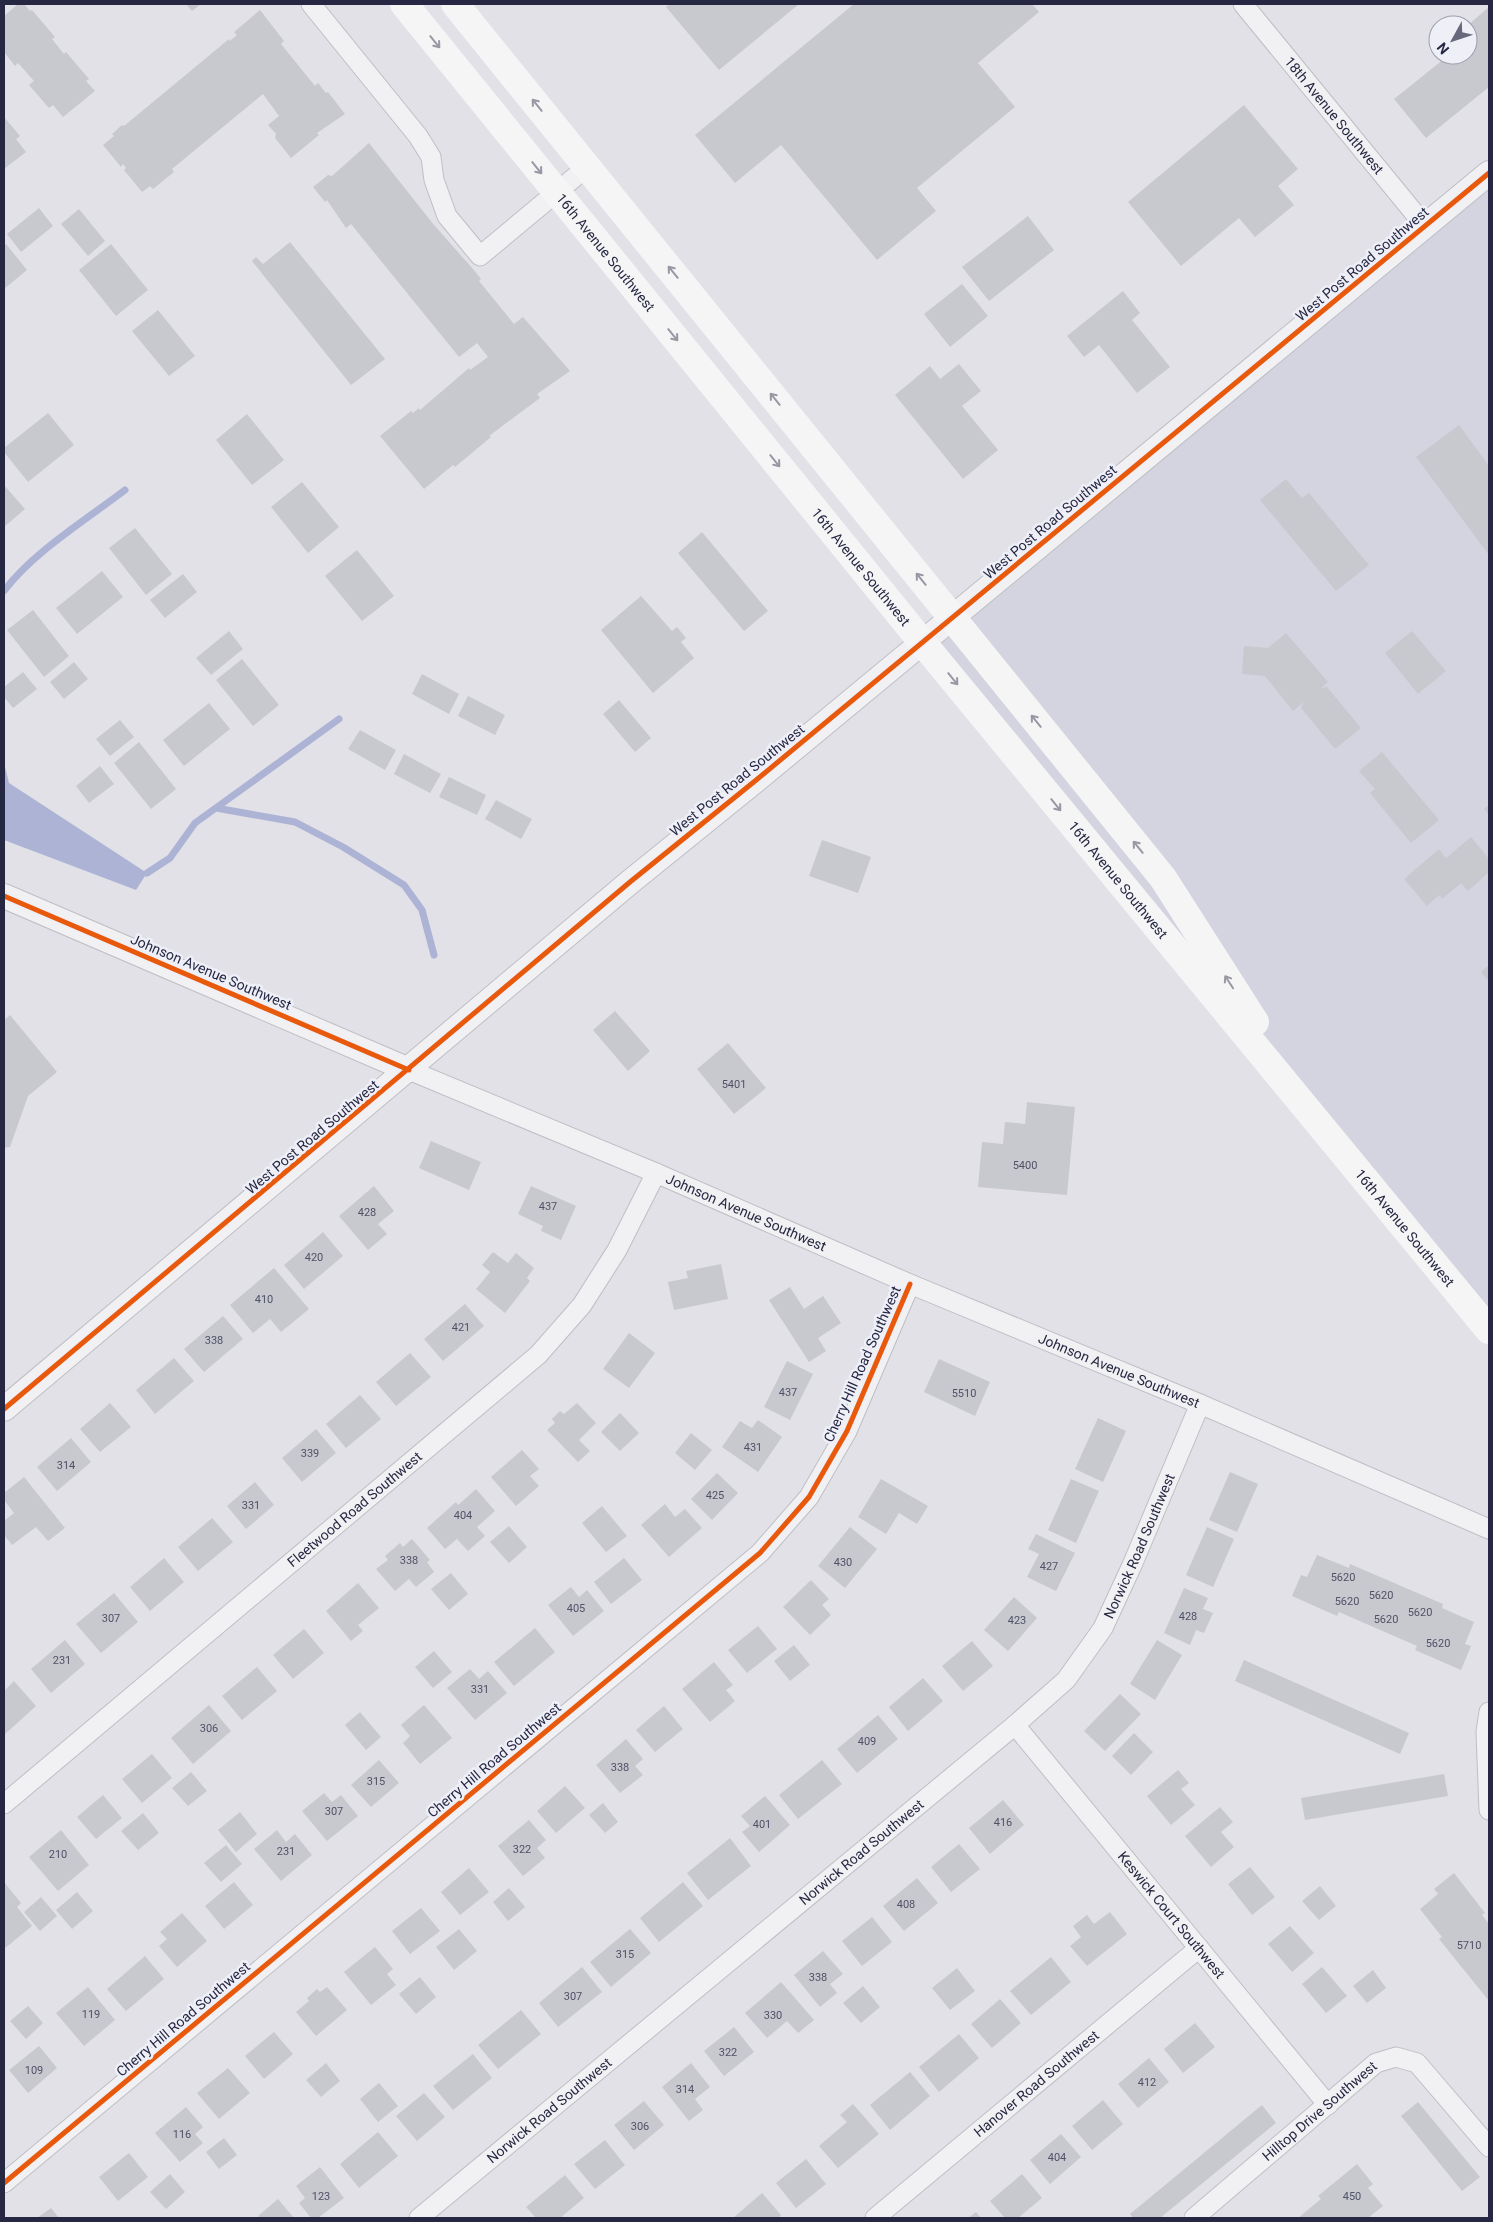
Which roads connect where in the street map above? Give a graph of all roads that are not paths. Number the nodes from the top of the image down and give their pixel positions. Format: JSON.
{"nodes":[{"id":1,"x":311,"y":4,"type":"edge"},
{"id":2,"x":404,"y":4,"type":"edge"},
{"id":3,"x":455,"y":4,"type":"edge"},
{"id":4,"x":1243,"y":4,"type":"edge"},
{"id":5,"x":587,"y":167,"type":"junction"},
{"id":6,"x":1489,"y":173,"type":"edge"},
{"id":7,"x":557,"y":192,"type":"junction"},
{"id":8,"x":1425,"y":226,"type":"junction"},
{"id":9,"x":952,"y":617,"type":"junction"},
{"id":10,"x":922,"y":642,"type":"junction"},
{"id":11,"x":4,"y":896,"type":"edge"},
{"id":12,"x":409,"y":1070,"type":"junction"},
{"id":13,"x":1321,"y":1126,"type":"junction"},
{"id":14,"x":656,"y":1173,"type":"junction"},
{"id":15,"x":910,"y":1284,"type":"junction"},
{"id":16,"x":1489,"y":1330,"type":"edge"},
{"id":17,"x":1200,"y":1404,"type":"junction"},
{"id":18,"x":4,"y":1409,"type":"edge"},
{"id":19,"x":1489,"y":1529,"type":"edge"},
{"id":20,"x":1489,"y":1712,"type":"edge"},
{"id":21,"x":1015,"y":1724,"type":"junction"},
{"id":22,"x":1488,"y":1730,"type":"edge"},
{"id":23,"x":4,"y":1804,"type":"edge"},
{"id":24,"x":1489,"y":1810,"type":"edge"},
{"id":25,"x":1199,"y":1948,"type":"junction"},
{"id":26,"x":1328,"y":2105,"type":"junction"},
{"id":27,"x":1489,"y":2146,"type":"edge"},
{"id":28,"x":4,"y":2183,"type":"edge"},
{"id":29,"x":419,"y":2218,"type":"edge"},
{"id":30,"x":874,"y":2218,"type":"edge"},
{"id":31,"x":1194,"y":2218,"type":"edge"}],
"edges":[{"from":1,"to":7,"type":"street"},
{"from":2,"to":7,"type":"main road","name":"16th Avenue Southwest","one_way":true},
{"from":5,"to":3,"type":"main road","name":"16th Avenue Southwest","one_way":true},
{"from":4,"to":8,"type":"street","name":"18th Avenue Southwest"},
{"from":5,"to":7,"type":"street"},
{"from":9,"to":5,"type":"main road","name":"16th Avenue Southwest","one_way":true},
{"from":6,"to":8,"type":"street","name":"West Post Road Southwest"},
{"from":7,"to":10,"type":"main road","name":"16th Avenue Southwest","one_way":true},
{"from":8,"to":9,"type":"street","name":"West Post Road Southwest"},
{"from":9,"to":10,"type":"street","name":"West Post Road Southwest"},
{"from":13,"to":9,"type":"main road","name":"16th Avenue Southwest","one_way":true},
{"from":10,"to":12,"type":"street","name":"West Post Road Southwest"},
{"from":10,"to":13,"type":"main road","name":"16th Avenue Southwest","one_way":true},
{"from":11,"to":12,"type":"street","name":"Johnson Avenue Southwest"},
{"from":12,"to":14,"type":"street","name":"Johnson Avenue Southwest"},
{"from":12,"to":18,"type":"street","name":"West Post Road Southwest"},
{"from":13,"to":16,"type":"main road","name":"16th Avenue Southwest"},
{"from":14,"to":15,"type":"street","name":"Johnson Avenue Southwest"},
{"from":14,"to":23,"type":"street","name":"Fleetwood Road Southwest"},
{"from":15,"to":17,"type":"street","name":"Johnson Avenue Southwest"},
{"from":15,"to":28,"type":"street","name":"Cherry Hill Road Southwest"},
{"from":17,"to":19,"type":"street","name":"Johnson Avenue Southwest"},
{"from":17,"to":21,"type":"street","name":"Norwick Road Southwest"},
{"from":20,"to":22,"type":"street"},
{"from":21,"to":25,"type":"street","name":"Keswick Court Southwest"},
{"from":21,"to":29,"type":"street","name":"Norwick Road Southwest"},
{"from":22,"to":24,"type":"street"},
{"from":25,"to":26,"type":"street","name":"Keswick Court Southwest"},
{"from":25,"to":30,"type":"street","name":"Hanover Road Southwest"},
{"from":26,"to":27,"type":"street","name":"Hilltop Drive Southwest"},
{"from":26,"to":31,"type":"street","name":"Hilltop Drive Southwest"}]}
